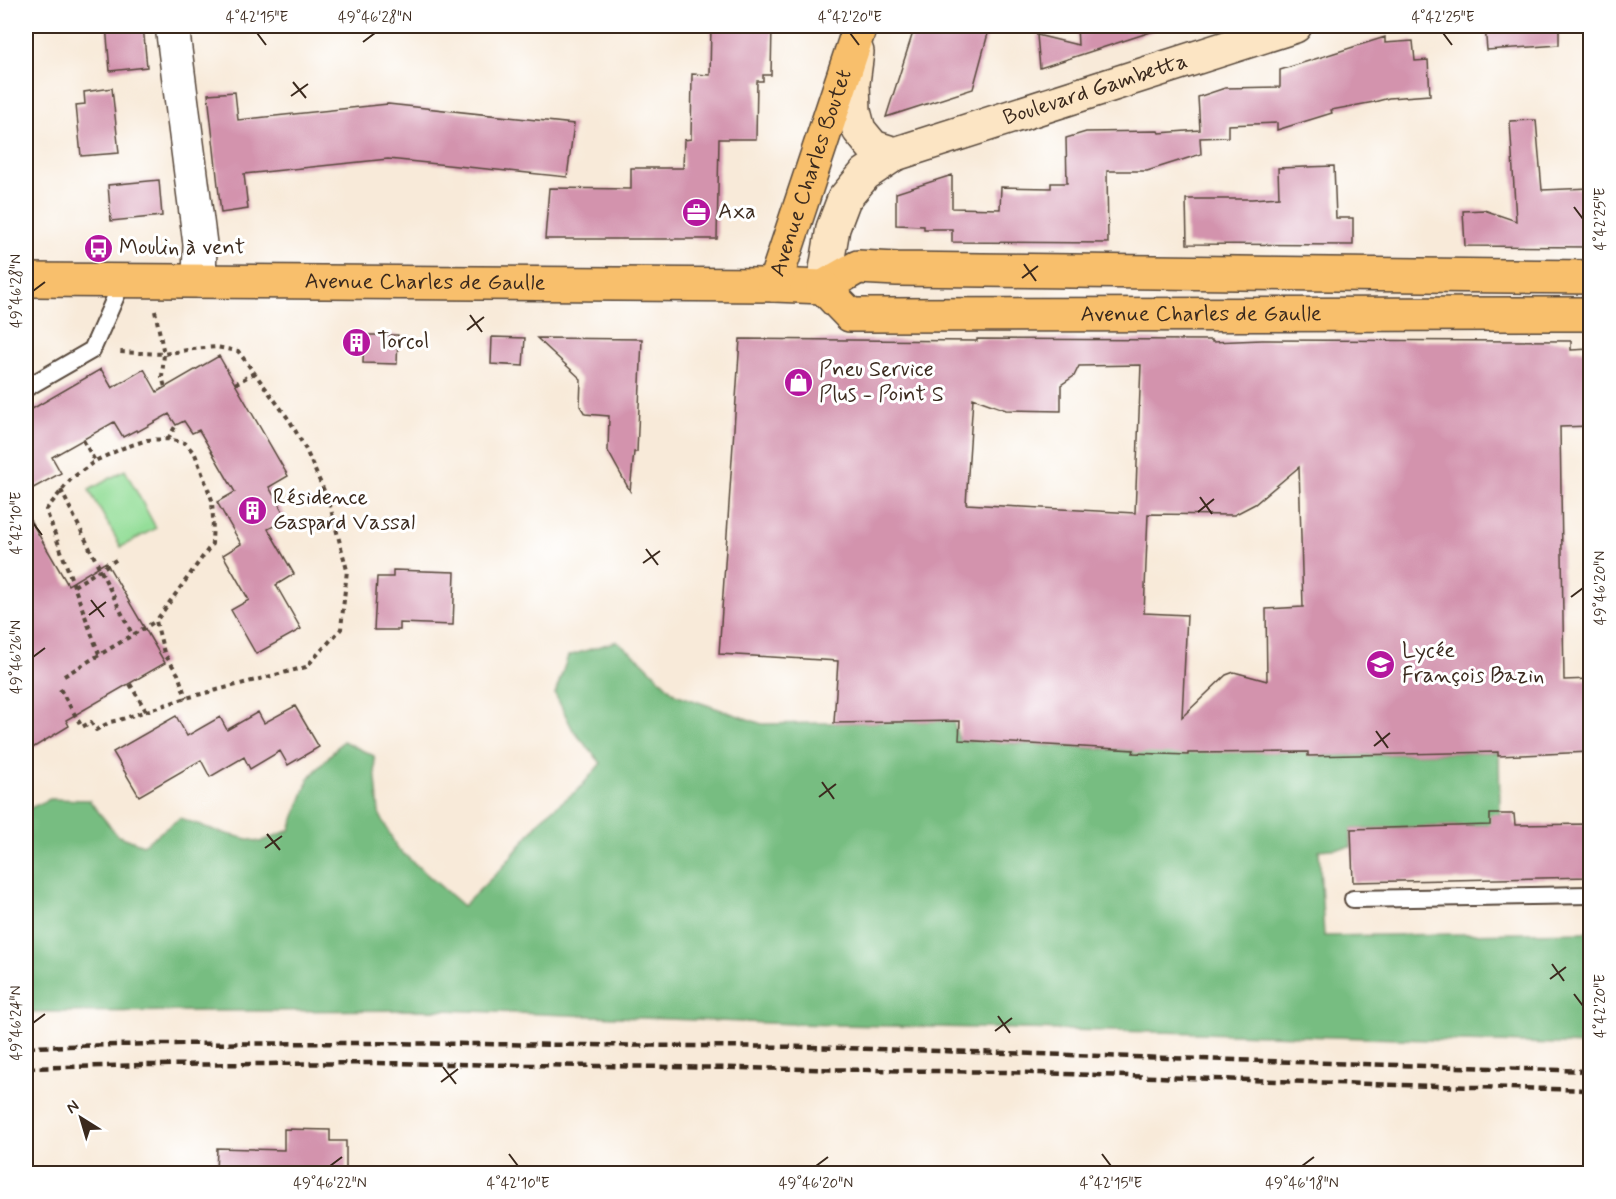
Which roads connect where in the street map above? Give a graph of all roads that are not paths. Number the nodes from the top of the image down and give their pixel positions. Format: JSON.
{"nodes":[{"id":1,"x":172,"y":26,"type":"edge"},
{"id":2,"x":860,"y":26,"type":"edge"},
{"id":3,"x":1295,"y":26,"type":"edge"},
{"id":4,"x":895,"y":154,"type":"junction"},
{"id":5,"x":1256,"y":274,"type":"junction"},
{"id":6,"x":1590,"y":277,"type":"edge"},
{"id":7,"x":26,"y":279,"type":"edge"},
{"id":8,"x":138,"y":280,"type":"junction"},
{"id":9,"x":199,"y":281,"type":"junction"},
{"id":10,"x":774,"y":285,"type":"junction"},
{"id":11,"x":823,"y":287,"type":"junction"},
{"id":12,"x":1590,"y":314,"type":"edge"},
{"id":13,"x":1256,"y":315,"type":"junction"},
{"id":14,"x":26,"y":388,"type":"edge"},
{"id":15,"x":1590,"y":895,"type":"edge"},
{"id":16,"x":1353,"y":898,"type":"dead end"}],
"edges":[{"from":1,"to":9,"type":"street"},
{"from":2,"to":4,"type":"street"},
{"from":2,"to":10,"type":"main road","name":"Avenue Charles Boutet"},
{"from":3,"to":4,"type":"street","name":"Boulevard Gambetta"},
{"from":4,"to":11,"type":"street","name":"Boulevard Gambetta"},
{"from":5,"to":6,"type":"main road","name":"Avenue Charles de Gaulle"},
{"from":5,"to":11,"type":"main road","name":"Avenue Charles de Gaulle"},
{"from":5,"to":13,"type":"main road"},
{"from":7,"to":8,"type":"main road","name":"Avenue Charles de Gaulle"},
{"from":8,"to":9,"type":"main road","name":"Avenue Charles de Gaulle"},
{"from":8,"to":14,"type":"lane"},
{"from":9,"to":10,"type":"main road","name":"Avenue Charles de Gaulle"},
{"from":10,"to":11,"type":"main road","name":"Avenue Charles de Gaulle"},
{"from":11,"to":13,"type":"main road","name":"Avenue Charles de Gaulle"},
{"from":12,"to":13,"type":"main road","name":"Avenue Charles de Gaulle"},
{"from":15,"to":16,"type":"lane"}]}
